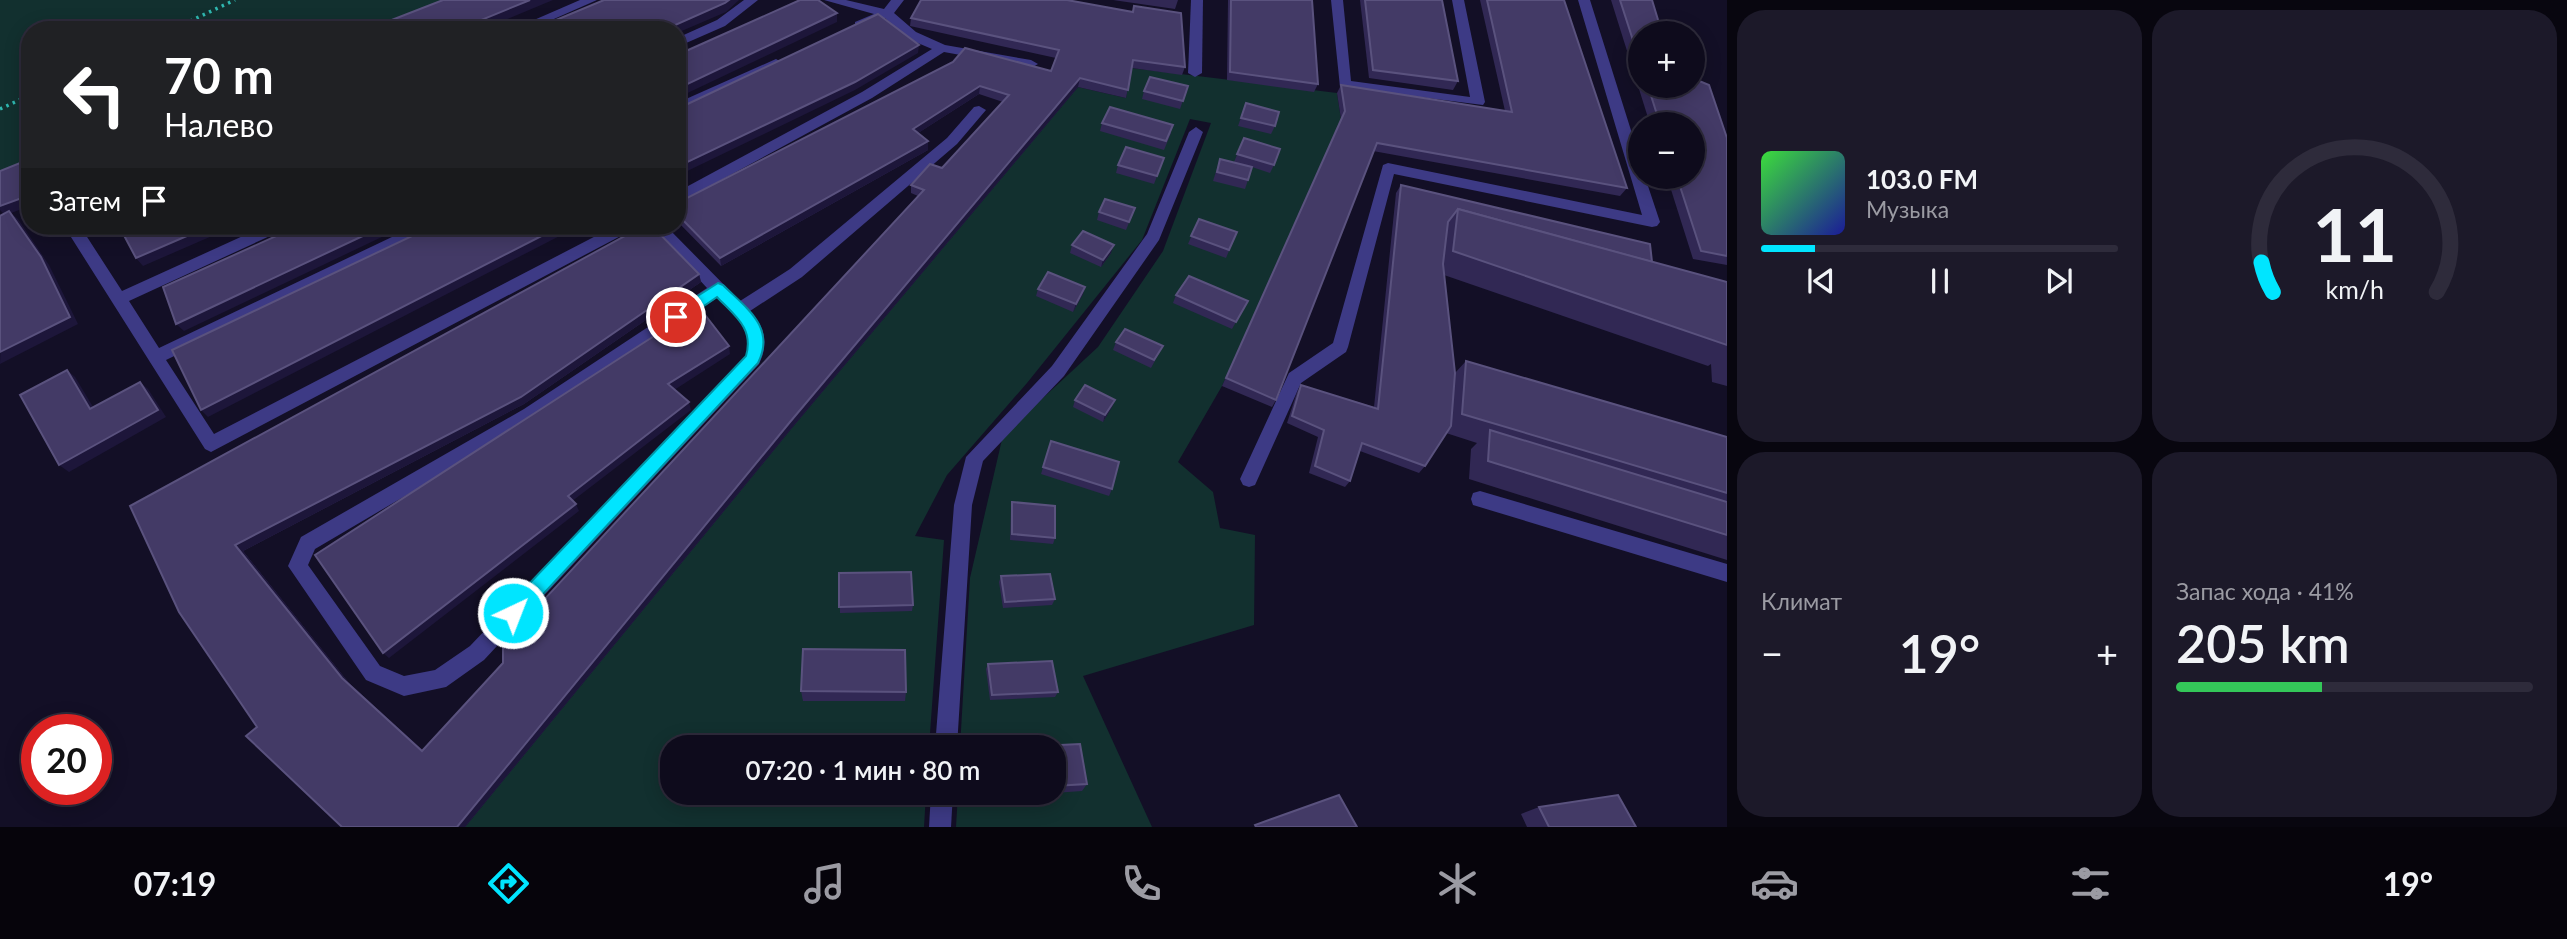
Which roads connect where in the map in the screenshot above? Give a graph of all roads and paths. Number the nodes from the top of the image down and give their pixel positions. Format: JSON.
{"nodes":[{"id":1,"x":235,"y":0,"type":"edge"},
{"id":2,"x":591,"y":0,"type":"edge"},
{"id":3,"x":752,"y":0,"type":"edge"},
{"id":4,"x":830,"y":0,"type":"edge"},
{"id":5,"x":898,"y":0,"type":"edge"},
{"id":6,"x":1197,"y":0,"type":"edge"},
{"id":7,"x":1337,"y":0,"type":"edge"},
{"id":8,"x":1458,"y":0,"type":"edge"},
{"id":9,"x":1584,"y":0,"type":"edge"},
{"id":10,"x":887,"y":13,"type":"junction"},
{"id":11,"x":190,"y":21,"type":"edge"},
{"id":12,"x":539,"y":21,"type":"edge"},
{"id":13,"x":845,"y":32,"type":"edge"},
{"id":14,"x":686,"y":39,"type":"edge"},
{"id":15,"x":942,"y":48,"type":"junction"},
{"id":16,"x":786,"y":58,"type":"edge"},
{"id":17,"x":1031,"y":64,"type":"edge"},
{"id":18,"x":1195,"y":73,"type":"dead end"},
{"id":19,"x":21,"y":99,"type":"edge"},
{"id":20,"x":686,"y":104,"type":"edge"},
{"id":21,"x":0,"y":109,"type":"edge"},
{"id":22,"x":979,"y":110,"type":"dead end"},
{"id":23,"x":1196,"y":132,"type":"dead end"},
{"id":24,"x":686,"y":194,"type":"edge"},
{"id":25,"x":78,"y":235,"type":"edge"},
{"id":26,"x":258,"y":235,"type":"edge"},
{"id":27,"x":409,"y":235,"type":"edge"},
{"id":28,"x":610,"y":235,"type":"edge"},
{"id":29,"x":666,"y":235,"type":"edge"},
{"id":30,"x":718,"y":289,"type":"junction"},
{"id":31,"x":119,"y":299,"type":"junction"},
{"id":32,"x":739,"y":310,"type":"junction"},
{"id":33,"x":155,"y":358,"type":"junction"},
{"id":34,"x":1249,"y":479,"type":"dead end"},
{"id":35,"x":1480,"y":499,"type":"dead end"},
{"id":36,"x":1727,"y":573,"type":"edge"},
{"id":37,"x":947,"y":735,"type":"edge"},
{"id":38,"x":941,"y":805,"type":"edge"},
{"id":39,"x":940,"y":827,"type":"edge"}],
"edges":[{"from":1,"to":11,"type":"path"},
{"from":2,"to":12,"type":"lane"},
{"from":3,"to":14,"type":"lane"},
{"from":4,"to":10,"type":"lane"},
{"from":5,"to":10,"type":"lane"},
{"from":6,"to":18,"type":"lane"},
{"from":7,"to":8,"type":"lane"},
{"from":9,"to":34,"type":"lane"},
{"from":10,"to":13,"type":"lane"},
{"from":10,"to":15,"type":"lane"},
{"from":15,"to":17,"type":"lane"},
{"from":15,"to":24,"type":"lane"},
{"from":16,"to":20,"type":"lane"},
{"from":19,"to":21,"type":"path"},
{"from":22,"to":32,"type":"lane"},
{"from":23,"to":37,"type":"lane"},
{"from":25,"to":31,"type":"lane"},
{"from":26,"to":31,"type":"lane"},
{"from":27,"to":33,"type":"lane"},
{"from":28,"to":33,"type":"lane"},
{"from":29,"to":30,"type":"lane"},
{"from":30,"to":32,"type":"lane"},
{"from":30,"to":32,"type":"lane"},
{"from":31,"to":33,"type":"lane"},
{"from":35,"to":36,"type":"lane"},
{"from":38,"to":39,"type":"lane"}]}
